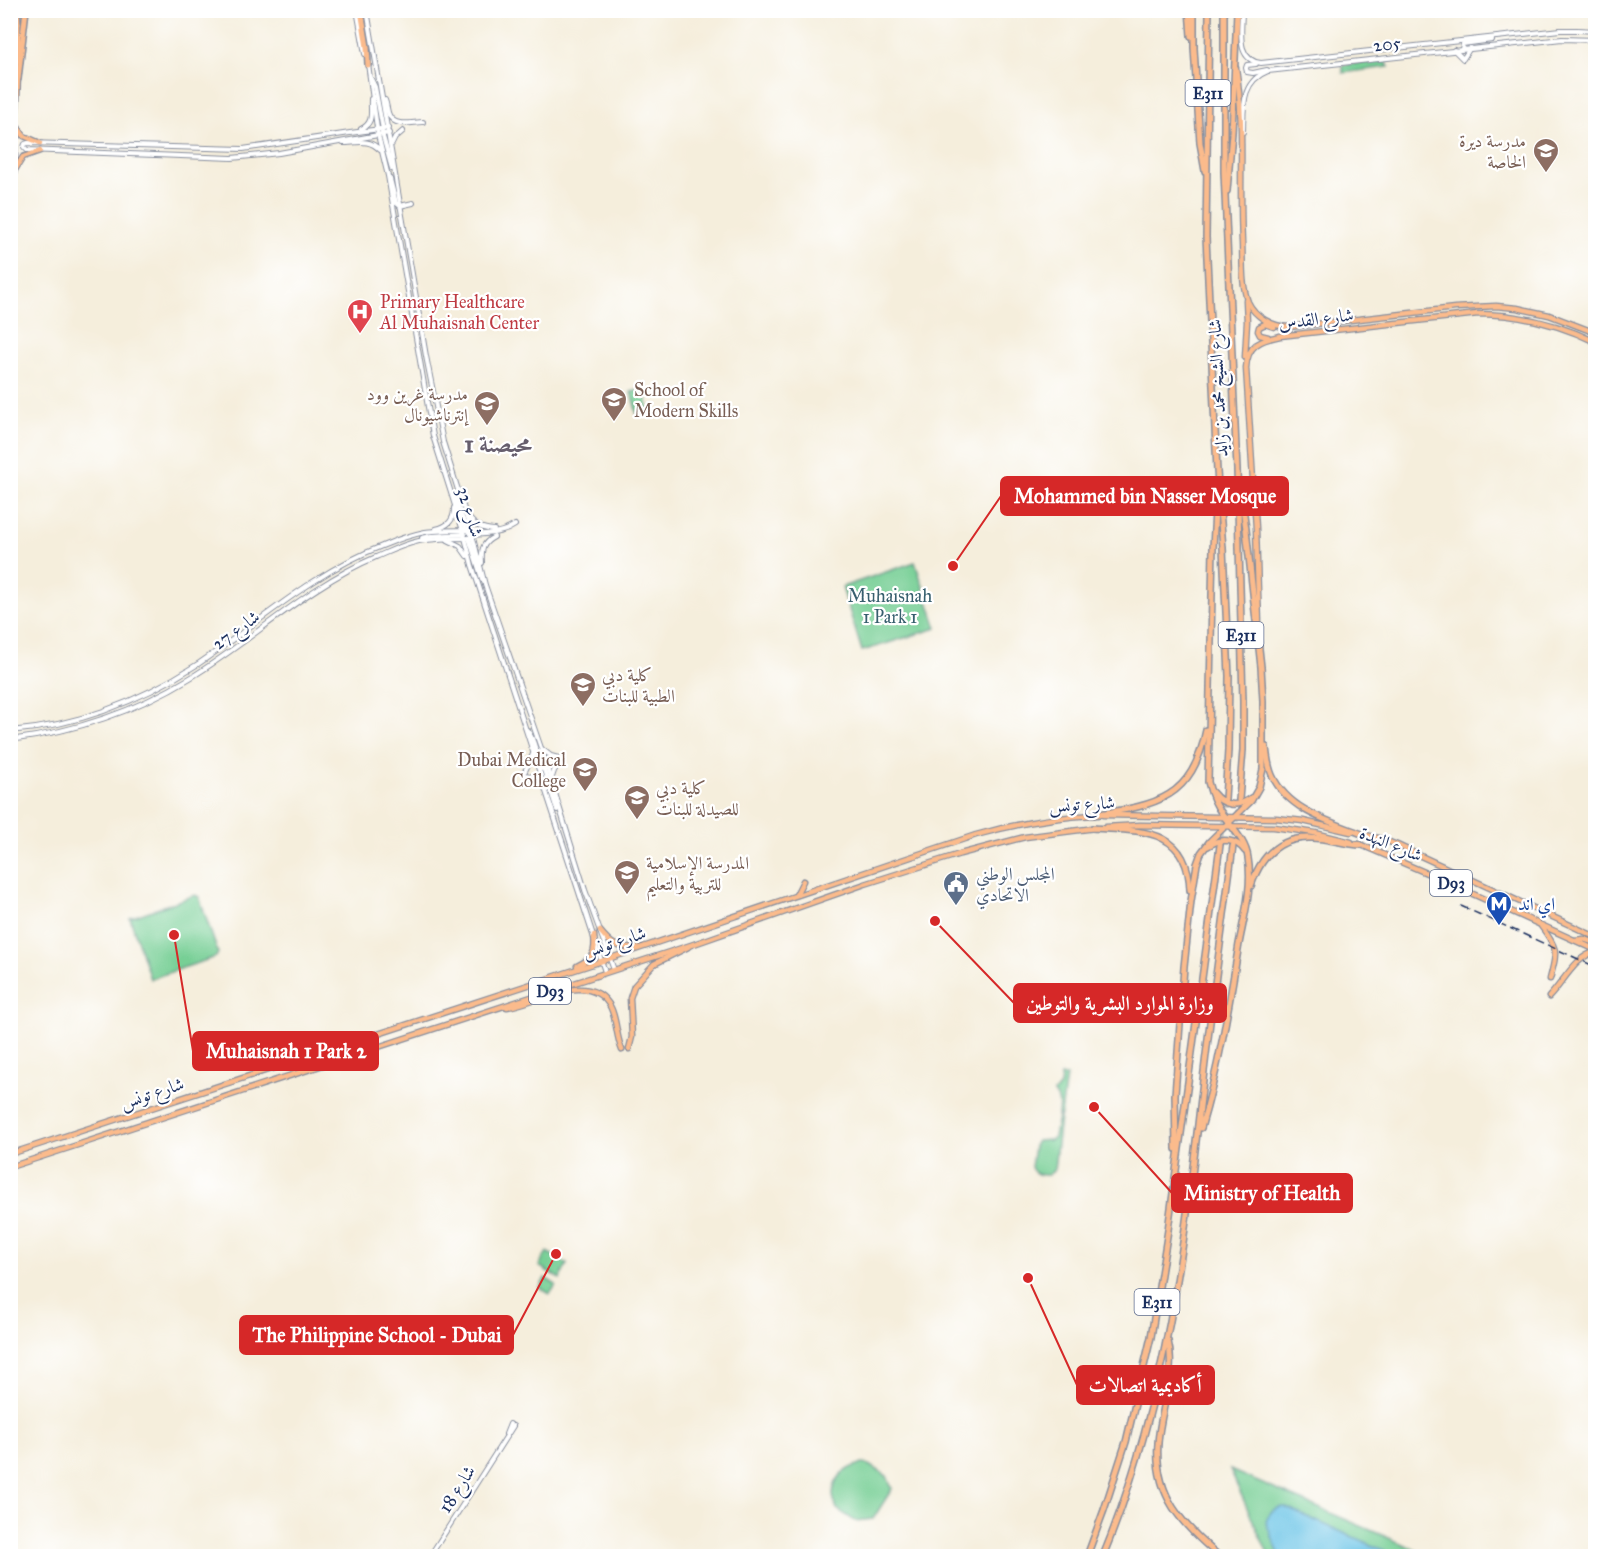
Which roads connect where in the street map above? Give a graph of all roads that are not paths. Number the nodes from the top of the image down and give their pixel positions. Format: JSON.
{"nodes":[{"id":1,"x":18,"y":10,"type":"edge"},
{"id":2,"x":26,"y":10,"type":"edge"},
{"id":3,"x":1189,"y":10,"type":"edge"},
{"id":4,"x":1194,"y":10,"type":"edge"},
{"id":5,"x":1209,"y":10,"type":"edge"},
{"id":6,"x":1224,"y":10,"type":"edge"},
{"id":7,"x":1237,"y":10,"type":"edge"},
{"id":8,"x":1242,"y":10,"type":"edge"},
{"id":9,"x":362,"y":11,"type":"edge"},
{"id":10,"x":18,"y":24,"type":"joint"},
{"id":11,"x":1596,"y":31,"type":"edge"},
{"id":12,"x":1498,"y":37,"type":"junction"},
{"id":13,"x":1596,"y":40,"type":"edge"},
{"id":14,"x":1194,"y":48,"type":"junction"},
{"id":15,"x":1471,"y":48,"type":"junction"},
{"id":16,"x":1462,"y":49,"type":"junction"},
{"id":17,"x":1454,"y":50,"type":"junction"},
{"id":18,"x":1277,"y":62,"type":"junction"},
{"id":19,"x":1236,"y":63,"type":"junction"},
{"id":20,"x":368,"y":66,"type":"joint"},
{"id":21,"x":1278,"y":69,"type":"junction"},
{"id":22,"x":370,"y":78,"type":"junction"},
{"id":23,"x":18,"y":79,"type":"junction"},
{"id":24,"x":372,"y":96,"type":"junction"},
{"id":25,"x":383,"y":98,"type":"junction"},
{"id":26,"x":423,"y":122,"type":"dead end"},
{"id":27,"x":16,"y":123,"type":"junction"},
{"id":28,"x":377,"y":129,"type":"junction"},
{"id":29,"x":386,"y":130,"type":"junction"},
{"id":30,"x":403,"y":131,"type":"dead end"},
{"id":31,"x":350,"y":133,"type":"junction"},
{"id":32,"x":380,"y":135,"type":"junction"},
{"id":33,"x":40,"y":143,"type":"junction"},
{"id":34,"x":336,"y":143,"type":"junction"},
{"id":35,"x":1240,"y":147,"type":"junction"},
{"id":36,"x":391,"y":148,"type":"junction"},
{"id":37,"x":40,"y":151,"type":"junction"},
{"id":38,"x":381,"y":151,"type":"junction"},
{"id":39,"x":14,"y":173,"type":"junction"},
{"id":40,"x":1206,"y":175,"type":"junction"},
{"id":41,"x":388,"y":176,"type":"junction"},
{"id":42,"x":395,"y":178,"type":"junction"},
{"id":43,"x":10,"y":196,"type":"edge"},
{"id":44,"x":1225,"y":202,"type":"junction"},
{"id":45,"x":413,"y":203,"type":"dead end"},
{"id":46,"x":400,"y":206,"type":"junction"},
{"id":47,"x":1245,"y":291,"type":"junction"},
{"id":48,"x":1509,"y":307,"type":"junction"},
{"id":49,"x":1470,"y":314,"type":"junction"},
{"id":50,"x":1307,"y":326,"type":"junction"},
{"id":51,"x":1596,"y":333,"type":"edge"},
{"id":52,"x":1280,"y":336,"type":"junction"},
{"id":53,"x":1596,"y":342,"type":"edge"},
{"id":54,"x":1246,"y":361,"type":"junction"},
{"id":55,"x":1237,"y":470,"type":"junction"},
{"id":56,"x":1217,"y":471,"type":"junction"},
{"id":57,"x":450,"y":492,"type":"junction"},
{"id":58,"x":453,"y":501,"type":"junction"},
{"id":59,"x":464,"y":510,"type":"junction"},
{"id":60,"x":514,"y":525,"type":"dead end"},
{"id":61,"x":494,"y":530,"type":"dead end"},
{"id":62,"x":426,"y":532,"type":"junction"},
{"id":63,"x":468,"y":534,"type":"junction"},
{"id":64,"x":494,"y":537,"type":"dead end"},
{"id":65,"x":445,"y":538,"type":"junction"},
{"id":66,"x":416,"y":542,"type":"junction"},
{"id":67,"x":472,"y":565,"type":"junction"},
{"id":68,"x":482,"y":570,"type":"junction"},
{"id":69,"x":485,"y":585,"type":"junction"},
{"id":70,"x":1258,"y":634,"type":"junction"},
{"id":71,"x":1209,"y":710,"type":"junction"},
{"id":72,"x":1263,"y":728,"type":"junction"},
{"id":73,"x":526,"y":729,"type":"junction"},
{"id":74,"x":10,"y":731,"type":"edge"},
{"id":75,"x":10,"y":740,"type":"edge"},
{"id":76,"x":541,"y":748,"type":"junction"},
{"id":77,"x":533,"y":753,"type":"junction"},
{"id":78,"x":562,"y":759,"type":"dead end"},
{"id":79,"x":559,"y":763,"type":"dead end"},
{"id":80,"x":538,"y":766,"type":"junction"},
{"id":81,"x":547,"y":767,"type":"junction"},
{"id":82,"x":551,"y":781,"type":"junction"},
{"id":83,"x":544,"y":786,"type":"junction"},
{"id":84,"x":1209,"y":789,"type":"junction"},
{"id":85,"x":1256,"y":794,"type":"junction"},
{"id":86,"x":1225,"y":799,"type":"tunnel mouth"},
{"id":87,"x":1239,"y":800,"type":"tunnel mouth"},
{"id":88,"x":560,"y":813,"type":"junction"},
{"id":89,"x":1093,"y":815,"type":"junction"},
{"id":90,"x":1236,"y":817,"type":"junction"},
{"id":91,"x":1225,"y":818,"type":"junction"},
{"id":92,"x":1229,"y":825,"type":"junction"},
{"id":93,"x":1092,"y":828,"type":"junction"},
{"id":94,"x":1365,"y":835,"type":"junction"},
{"id":95,"x":1220,"y":845,"type":"tunnel mouth"},
{"id":96,"x":1361,"y":845,"type":"junction"},
{"id":97,"x":1233,"y":846,"type":"tunnel mouth"},
{"id":98,"x":1201,"y":853,"type":"junction"},
{"id":99,"x":1249,"y":859,"type":"junction"},
{"id":100,"x":803,"y":881,"type":"dead end"},
{"id":101,"x":795,"y":895,"type":"junction"},
{"id":102,"x":1247,"y":899,"type":"junction"},
{"id":103,"x":1191,"y":901,"type":"junction"},
{"id":104,"x":1539,"y":923,"type":"junction"},
{"id":105,"x":600,"y":931,"type":"junction"},
{"id":106,"x":594,"y":935,"type":"junction"},
{"id":107,"x":1596,"y":938,"type":"edge"},
{"id":108,"x":1575,"y":940,"type":"junction"},
{"id":109,"x":1596,"y":944,"type":"edge"},
{"id":110,"x":690,"y":945,"type":"junction"},
{"id":111,"x":645,"y":946,"type":"junction"},
{"id":112,"x":1596,"y":951,"type":"edge"},
{"id":113,"x":609,"y":958,"type":"junction"},
{"id":114,"x":602,"y":961,"type":"junction"},
{"id":115,"x":614,"y":970,"type":"junction"},
{"id":116,"x":568,"y":971,"type":"junction"},
{"id":117,"x":605,"y":972,"type":"junction"},
{"id":118,"x":1550,"y":980,"type":"dead end"},
{"id":119,"x":1549,"y":998,"type":"dead end"},
{"id":120,"x":498,"y":1008,"type":"junction"},
{"id":121,"x":629,"y":1049,"type":"dead end"},
{"id":122,"x":621,"y":1050,"type":"dead end"},
{"id":123,"x":1197,"y":1140,"type":"junction"},
{"id":124,"x":10,"y":1154,"type":"edge"},
{"id":125,"x":1177,"y":1160,"type":"junction"},
{"id":126,"x":10,"y":1167,"type":"edge"},
{"id":127,"x":1167,"y":1338,"type":"junction"},
{"id":128,"x":512,"y":1425,"type":"dead end"},
{"id":129,"x":430,"y":1557,"type":"edge"},
{"id":130,"x":1087,"y":1557,"type":"edge"},
{"id":131,"x":1103,"y":1557,"type":"edge"},
{"id":132,"x":1219,"y":1557,"type":"edge"}],
"edges":[{"from":1,"to":10,"type":"highway"},
{"from":2,"to":23,"type":"highway"},
{"from":3,"to":14,"type":"highway"},
{"from":4,"to":14,"type":"highway"},
{"from":5,"to":40,"type":"highway","name":"شارع الشيخ محمد بن زايد","number":"E311"},
{"from":6,"to":44,"type":"highway","name":"شارع الشيخ محمد بن زايد","number":"E311"},
{"from":7,"to":19,"type":"highway"},
{"from":8,"to":18,"type":"street","name":"205"},
{"from":9,"to":20,"type":"highway"},
{"from":9,"to":25,"type":"street","name":"شارع 32"},
{"from":10,"to":23,"type":"main road"},
{"from":11,"to":12,"type":"street","name":"205"},
{"from":12,"to":16,"type":"street"},
{"from":12,"to":18,"type":"street","name":"205"},
{"from":13,"to":15,"type":"street","name":"205"},
{"from":14,"to":40,"type":"highway"},
{"from":15,"to":16,"type":"street","name":"205"},
{"from":15,"to":17,"type":"street"},
{"from":16,"to":17,"type":"street","name":"205"},
{"from":17,"to":21,"type":"street","name":"205"},
{"from":18,"to":21,"type":"street"},
{"from":19,"to":35,"type":"main road"},
{"from":19,"to":44,"type":"highway"},
{"from":20,"to":22,"type":"street"},
{"from":21,"to":35,"type":"street","name":"205"},
{"from":22,"to":24,"type":"street"},
{"from":22,"to":29,"type":"street"},
{"from":23,"to":27,"type":"main road"},
{"from":24,"to":28,"type":"street"},
{"from":24,"to":31,"type":"street"},
{"from":25,"to":26,"type":"street"},
{"from":25,"to":29,"type":"street","name":"شارع 32"},
{"from":27,"to":33,"type":"main road"},
{"from":27,"to":39,"type":"main road"},
{"from":28,"to":29,"type":"street"},
{"from":28,"to":31,"type":"street"},
{"from":28,"to":32,"type":"street"},
{"from":29,"to":32,"type":"street"},
{"from":29,"to":36,"type":"street","name":"شارع 32"},
{"from":30,"to":36,"type":"street"},
{"from":31,"to":33,"type":"street"},
{"from":32,"to":34,"type":"street"},
{"from":32,"to":38,"type":"street","name":"شارع 32"},
{"from":32,"to":42,"type":"street"},
{"from":33,"to":37,"type":"street"},
{"from":34,"to":37,"type":"street"},
{"from":34,"to":38,"type":"street"},
{"from":35,"to":47,"type":"main road"},
{"from":36,"to":42,"type":"street","name":"شارع 32"},
{"from":37,"to":39,"type":"main road"},
{"from":38,"to":41,"type":"street","name":"شارع 32"},
{"from":39,"to":43,"type":"main road"},
{"from":40,"to":56,"type":"highway","name":"شارع الشيخ محمد بن زايد","number":"E311"},
{"from":41,"to":46,"type":"street"},
{"from":41,"to":57,"type":"street","name":"شارع 32"},
{"from":42,"to":46,"type":"street","name":"شارع 32"},
{"from":44,"to":55,"type":"highway","name":"شارع الشيخ محمد بن زايد","number":"E311"},
{"from":45,"to":46,"type":"street"},
{"from":46,"to":59,"type":"street","name":"شارع 32"},
{"from":47,"to":50,"type":"main road","name":"شارع القدس"},
{"from":47,"to":54,"type":"main road"},
{"from":48,"to":49,"type":"main road"},
{"from":48,"to":50,"type":"main road","name":"شارع القدس"},
{"from":48,"to":51,"type":"main road","name":"شارع القدس"},
{"from":49,"to":52,"type":"main road","name":"شارع القدس"},
{"from":49,"to":53,"type":"main road","name":"شارع القدس"},
{"from":50,"to":52,"type":"main road"},
{"from":52,"to":54,"type":"main road","name":"شارع القدس"},
{"from":54,"to":70,"type":"main road"},
{"from":55,"to":70,"type":"highway"},
{"from":55,"to":87,"type":"highway","name":"شارع الشيخ محمد بن زايد","number":"E311"},
{"from":56,"to":71,"type":"highway"},
{"from":56,"to":86,"type":"highway","name":"شارع الشيخ محمد بن زايد","number":"E311"},
{"from":57,"to":58,"type":"street","name":"شارع 32"},
{"from":57,"to":63,"type":"street"},
{"from":58,"to":62,"type":"street"},
{"from":58,"to":63,"type":"street","name":"شارع 32"},
{"from":59,"to":61,"type":"street"},
{"from":59,"to":63,"type":"street","name":"شارع 32"},
{"from":60,"to":63,"type":"street"},
{"from":62,"to":63,"type":"street","name":"شارع 27"},
{"from":62,"to":74,"type":"street","name":"شارع 27"},
{"from":63,"to":65,"type":"street","name":"شارع 27"},
{"from":63,"to":66,"type":"street"},
{"from":63,"to":67,"type":"street","name":"شارع 32"},
{"from":63,"to":68,"type":"street","name":"شارع 32"},
{"from":63,"to":69,"type":"street"},
{"from":64,"to":68,"type":"street"},
{"from":65,"to":66,"type":"street","name":"شارع 27"},
{"from":65,"to":67,"type":"street"},
{"from":66,"to":75,"type":"street","name":"شارع 27"},
{"from":67,"to":73,"type":"street","name":"شارع 32"},
{"from":68,"to":69,"type":"street","name":"شارع 32"},
{"from":69,"to":76,"type":"street","name":"شارع 32"},
{"from":70,"to":72,"type":"highway"},
{"from":71,"to":84,"type":"highway"},
{"from":71,"to":89,"type":"highway"},
{"from":72,"to":85,"type":"highway"},
{"from":72,"to":94,"type":"highway"},
{"from":73,"to":77,"type":"street","name":"شارع 32"},
{"from":73,"to":81,"type":"street"},
{"from":76,"to":78,"type":"street"},
{"from":76,"to":81,"type":"street","name":"شارع 32"},
{"from":77,"to":80,"type":"street","name":"شارع 32"},
{"from":77,"to":83,"type":"street"},
{"from":79,"to":82,"type":"street"},
{"from":80,"to":83,"type":"street","name":"شارع 32"},
{"from":80,"to":88,"type":"street"},
{"from":81,"to":82,"type":"street","name":"شارع 32"},
{"from":82,"to":88,"type":"street","name":"شارع 32"},
{"from":83,"to":106,"type":"street","name":"شارع 32"},
{"from":84,"to":85,"type":"highway"},
{"from":84,"to":91,"type":"highway"},
{"from":85,"to":90,"type":"highway"},
{"from":88,"to":105,"type":"street","name":"شارع 32"},
{"from":89,"to":91,"type":"main road","name":"شارع تونس","number":"D93"},
{"from":89,"to":101,"type":"main road","name":"شارع تونس","number":"D93"},
{"from":90,"to":91,"type":"main road","name":"شارع تونس","number":"D93"},
{"from":90,"to":92,"type":"highway"},
{"from":90,"to":94,"type":"main road","name":"شارع النهدة","number":"D93"},
{"from":91,"to":92,"type":"highway"},
{"from":92,"to":93,"type":"main road","name":"شارع تونس","number":"D93"},
{"from":92,"to":96,"type":"main road","name":"شارع النهدة","number":"D93"},
{"from":92,"to":98,"type":"highway"},
{"from":92,"to":99,"type":"highway"},
{"from":93,"to":103,"type":"highway"},
{"from":93,"to":110,"type":"main road","name":"شارع تونس","number":"D93"},
{"from":94,"to":107,"type":"main road","name":"شارع النهدة","number":"D93"},
{"from":95,"to":125,"type":"highway","number":"E311"},
{"from":96,"to":102,"type":"highway"},
{"from":96,"to":104,"type":"main road","name":"شارع النهدة","number":"D93"},
{"from":97,"to":123,"type":"highway","number":"E311"},
{"from":98,"to":99,"type":"highway"},
{"from":98,"to":103,"type":"highway"},
{"from":99,"to":102,"type":"highway"},
{"from":100,"to":101,"type":"main road"},
{"from":101,"to":111,"type":"main road","name":"شارع تونس","number":"D93"},
{"from":102,"to":123,"type":"highway"},
{"from":103,"to":125,"type":"highway"},
{"from":104,"to":108,"type":"main road","name":"شارع النهدة","number":"D93"},
{"from":104,"to":118,"type":"main road"},
{"from":105,"to":111,"type":"main road"},
{"from":105,"to":113,"type":"street","name":"شارع 32"},
{"from":106,"to":114,"type":"street","name":"شارع 32"},
{"from":106,"to":116,"type":"main road"},
{"from":108,"to":109,"type":"main road"},
{"from":108,"to":112,"type":"main road","name":"شارع النهدة","number":"D93"},
{"from":110,"to":115,"type":"main road","name":"شارع تونس","number":"D93"},
{"from":110,"to":121,"type":"main road"},
{"from":111,"to":113,"type":"main road","name":"شارع تونس","number":"D93"},
{"from":112,"to":119,"type":"main road"},
{"from":113,"to":114,"type":"main road","name":"شارع تونس","number":"D93"},
{"from":113,"to":115,"type":"street","name":"شارع 32"},
{"from":114,"to":116,"type":"main road","name":"شارع تونس","number":"D93"},
{"from":114,"to":117,"type":"street","name":"شارع 32"},
{"from":115,"to":117,"type":"main road","name":"شارع تونس","number":"D93"},
{"from":116,"to":124,"type":"main road","name":"شارع تونس","number":"D93"},
{"from":117,"to":120,"type":"main road","name":"شارع تونس","number":"D93"},
{"from":120,"to":122,"type":"main road"},
{"from":120,"to":126,"type":"main road","name":"شارع تونس","number":"D93"},
{"from":123,"to":127,"type":"highway","number":"E311"},
{"from":125,"to":130,"type":"highway","number":"E311"},
{"from":127,"to":131,"type":"highway","number":"E311"},
{"from":127,"to":132,"type":"highway"},
{"from":128,"to":129,"type":"street","name":"شارع 18"}]}
